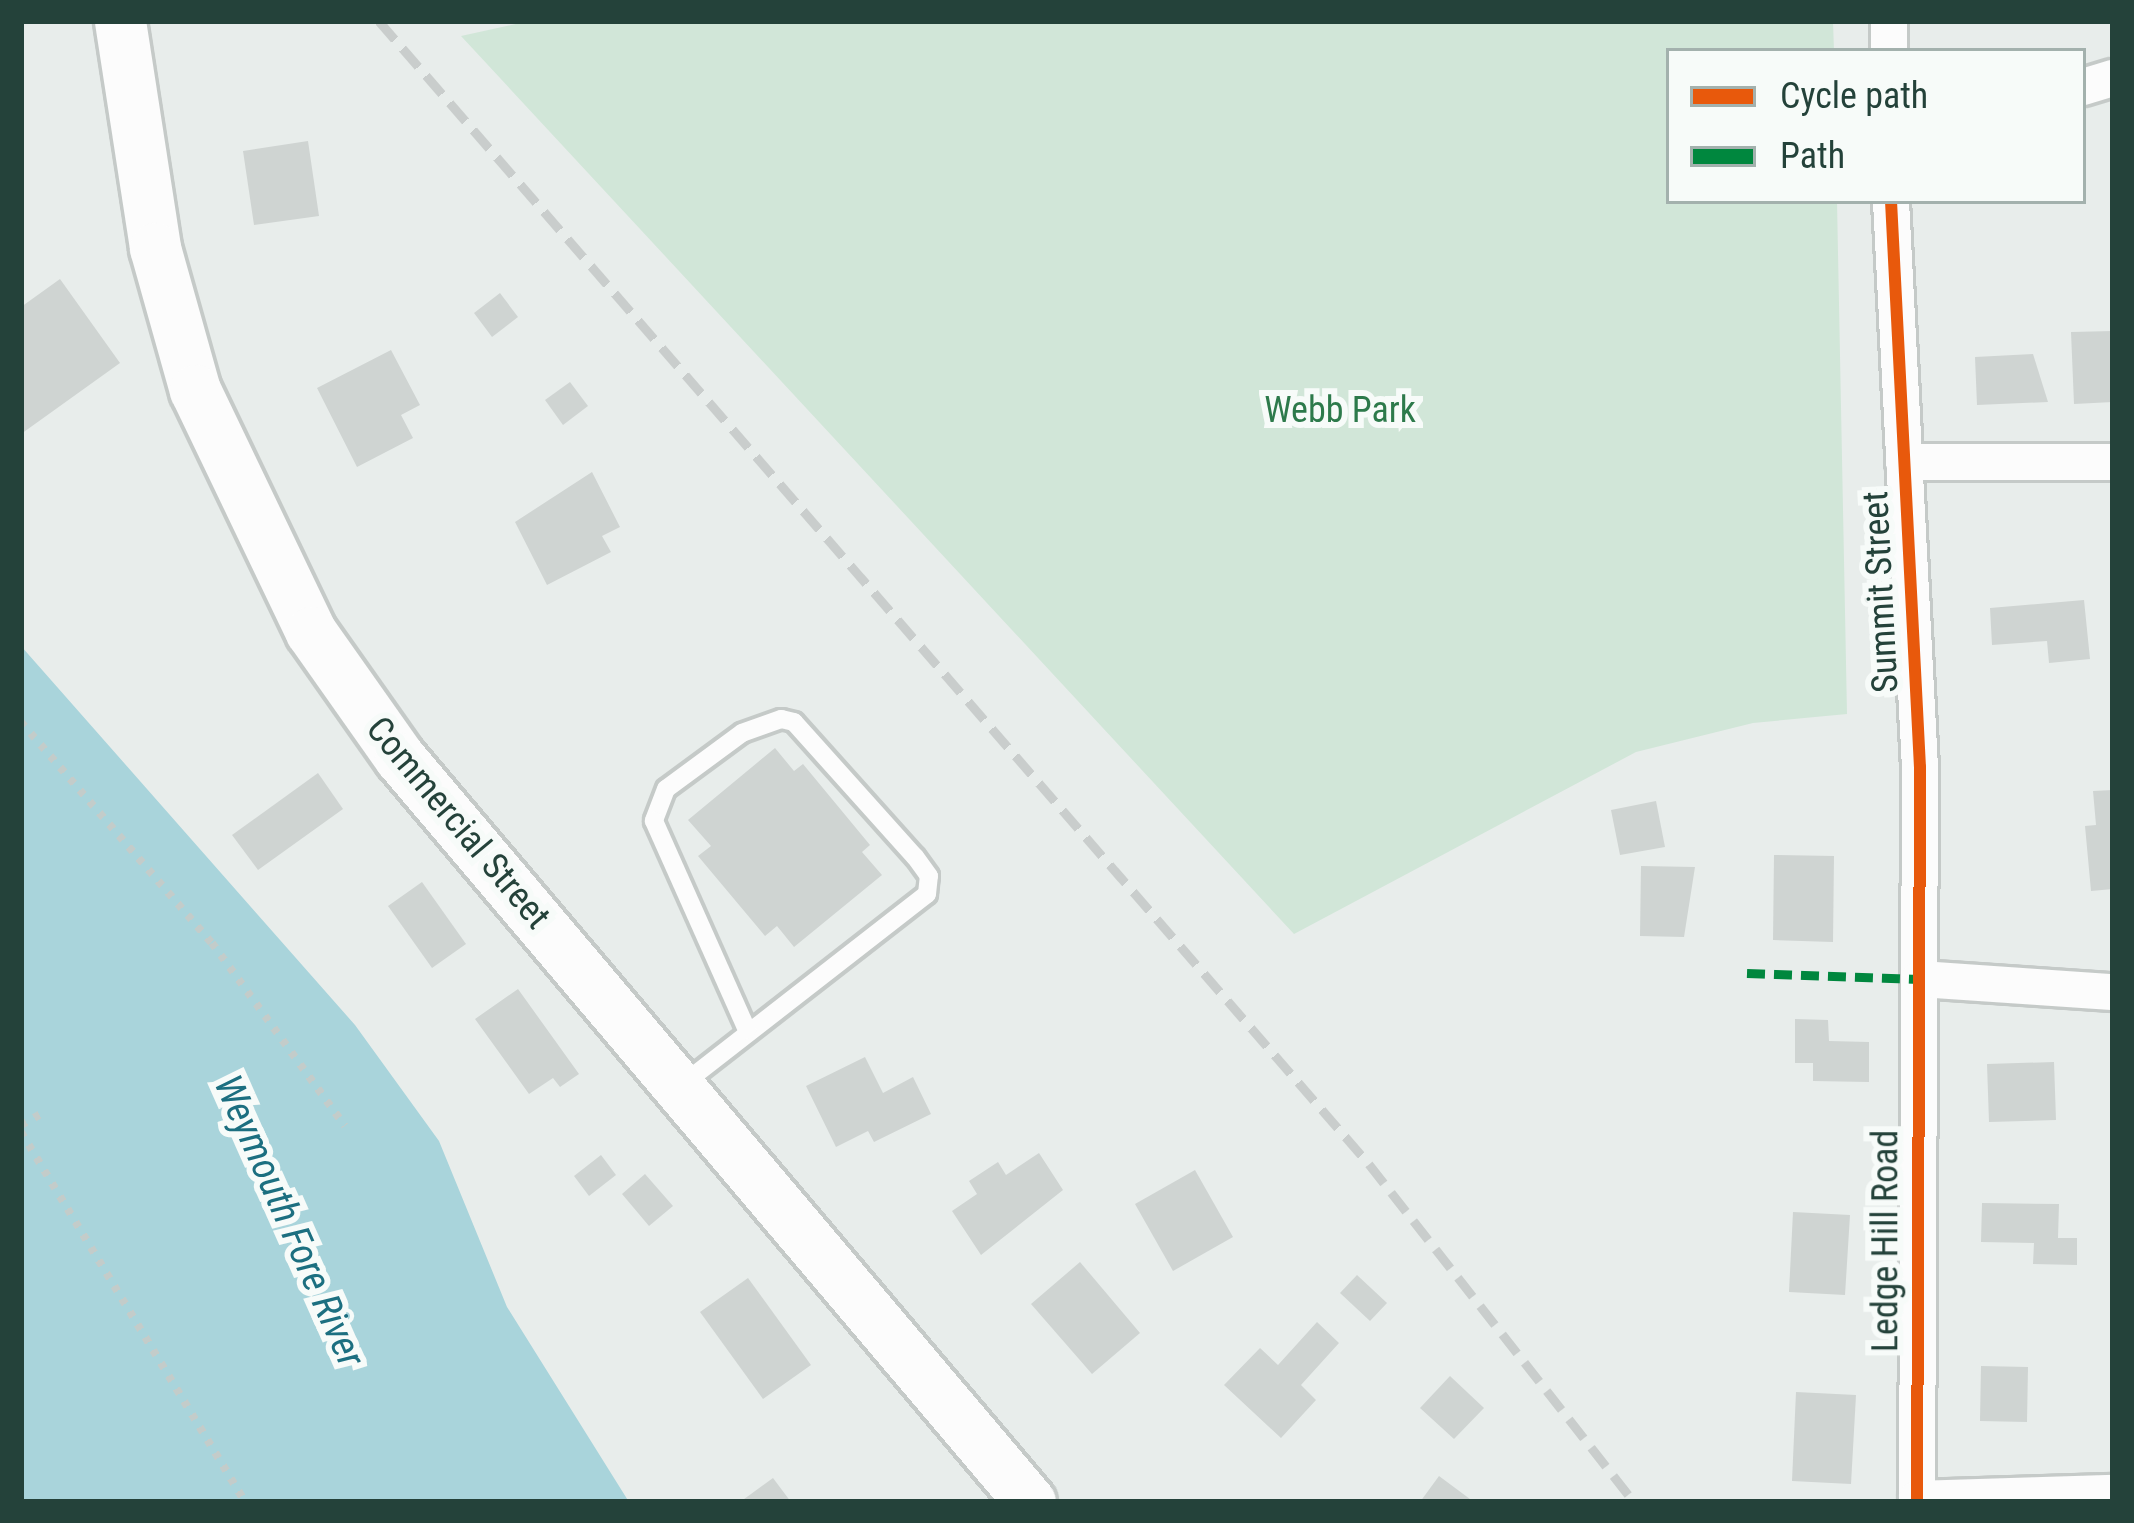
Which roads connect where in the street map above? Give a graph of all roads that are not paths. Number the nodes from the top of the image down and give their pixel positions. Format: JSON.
{"nodes":[{"id":1,"x":120,"y":21,"type":"edge"},
{"id":2,"x":1891,"y":204,"type":"edge"},
{"id":3,"x":1904,"y":462,"type":"junction"},
{"id":4,"x":2113,"y":462,"type":"edge"},
{"id":5,"x":1920,"y":980,"type":"junction"},
{"id":6,"x":2113,"y":992,"type":"edge"},
{"id":7,"x":747,"y":1030,"type":"junction"},
{"id":8,"x":679,"y":1088,"type":"junction"},
{"id":9,"x":2113,"y":1493,"type":"edge"},
{"id":10,"x":1917,"y":1501,"type":"edge"},
{"id":11,"x":1030,"y":1502,"type":"edge"}],
"edges":[{"from":1,"to":8,"type":"main road","name":"Commercial Street"},
{"from":2,"to":3,"type":"street","name":"Summit Street"},
{"from":3,"to":4,"type":"street"},
{"from":3,"to":5,"type":"street","name":"Summit Street"},
{"from":5,"to":6,"type":"street"},
{"from":5,"to":10,"type":"street","name":"Ledge Hill Road"},
{"from":7,"to":7,"type":"lane"},
{"from":7,"to":8,"type":"lane"},
{"from":8,"to":11,"type":"main road","name":"Commercial Street"},
{"from":9,"to":10,"type":"street"}]}
